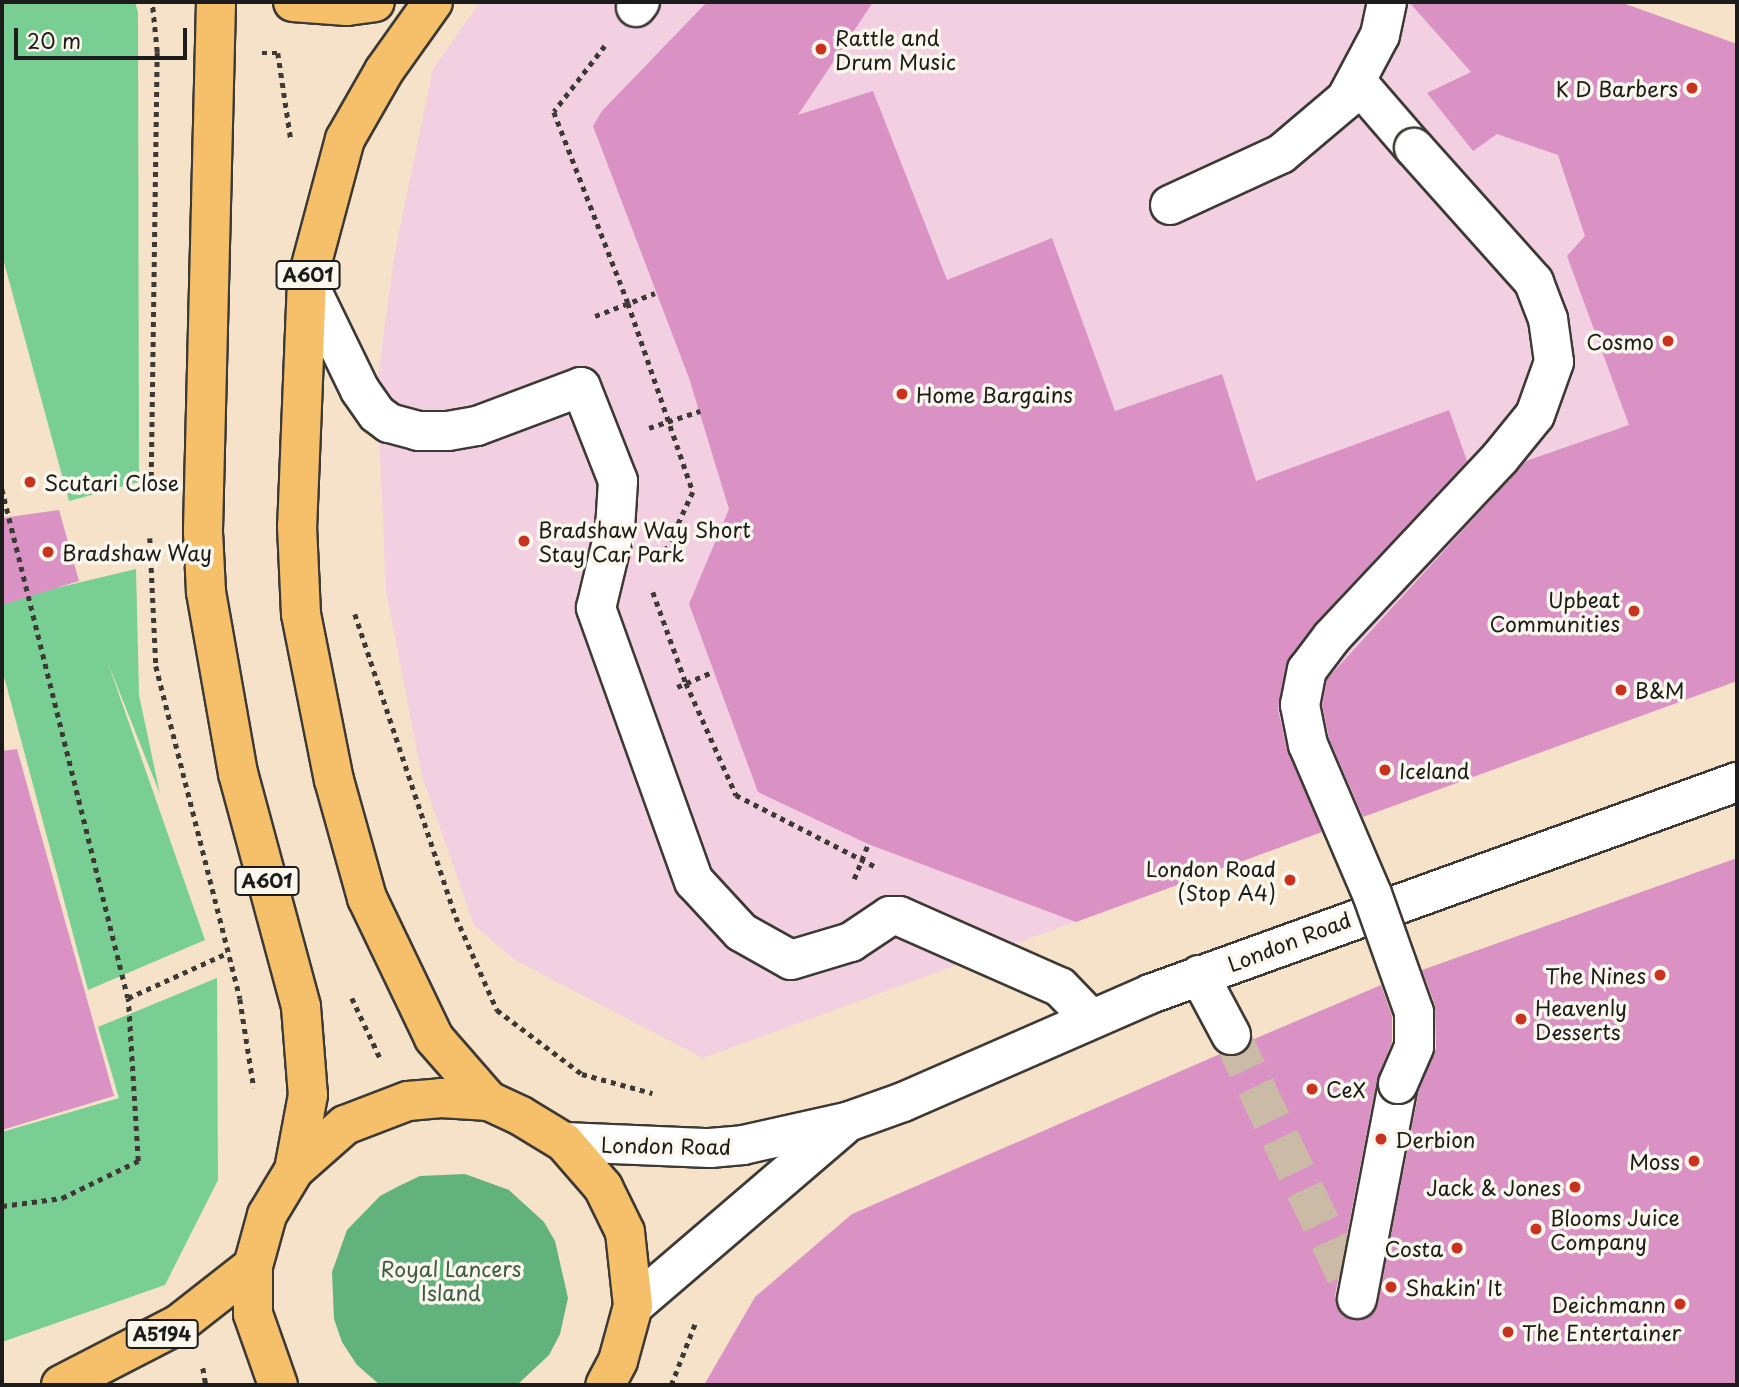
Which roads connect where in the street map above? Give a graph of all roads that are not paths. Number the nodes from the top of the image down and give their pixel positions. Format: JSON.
{"nodes":[{"id":1,"x":216,"y":2,"type":"edge"},
{"id":2,"x":293,"y":2,"type":"edge"},
{"id":3,"x":375,"y":2,"type":"edge"},
{"id":4,"x":433,"y":2,"type":"edge"},
{"id":5,"x":1387,"y":2,"type":"edge"},
{"id":6,"x":1357,"y":82,"type":"junction"},
{"id":7,"x":1171,"y":205,"type":"dead end"},
{"id":8,"x":307,"y":281,"type":"junction"},
{"id":9,"x":1737,"y":782,"type":"edge"},
{"id":10,"x":1199,"y":975,"type":"junction"},
{"id":11,"x":1088,"y":1017,"type":"junction"},
{"id":12,"x":1231,"y":1035,"type":"tunnel mouth"},
{"id":13,"x":489,"y":1101,"type":"junction"},
{"id":14,"x":850,"y":1121,"type":"junction"},
{"id":15,"x":564,"y":1142,"type":"junction"},
{"id":16,"x":294,"y":1170,"type":"junction"},
{"id":17,"x":253,"y":1266,"type":"junction"},
{"id":18,"x":1357,"y":1299,"type":"dead end"},
{"id":19,"x":633,"y":1306,"type":"junction"},
{"id":20,"x":61,"y":1385,"type":"edge"},
{"id":21,"x":278,"y":1385,"type":"edge"},
{"id":22,"x":605,"y":1385,"type":"edge"}],
"edges":[{"from":1,"to":16,"type":"main road","number":"A601"},
{"from":2,"to":3,"type":"main road"},
{"from":4,"to":8,"type":"main road","number":"A601"},
{"from":5,"to":6,"type":"street"},
{"from":6,"to":7,"type":"street"},
{"from":6,"to":18,"type":"street","bridge":true},
{"from":8,"to":11,"type":"street"},
{"from":8,"to":13,"type":"main road","number":"A601"},
{"from":9,"to":10,"type":"street","name":"London Road"},
{"from":10,"to":11,"type":"street","name":"London Road"},
{"from":10,"to":12,"type":"street"},
{"from":11,"to":14,"type":"street","name":"London Road"},
{"from":13,"to":15,"type":"main road","number":"A601"},
{"from":13,"to":16,"type":"main road","number":"A601"},
{"from":14,"to":15,"type":"street","name":"London Road"},
{"from":14,"to":19,"type":"street","name":"London Road"},
{"from":15,"to":19,"type":"main road","number":"A601"},
{"from":16,"to":17,"type":"main road","number":"A601"},
{"from":17,"to":20,"type":"main road","number":"A5194"},
{"from":17,"to":21,"type":"main road","number":"A601"},
{"from":19,"to":22,"type":"main road","number":"A601"}]}
